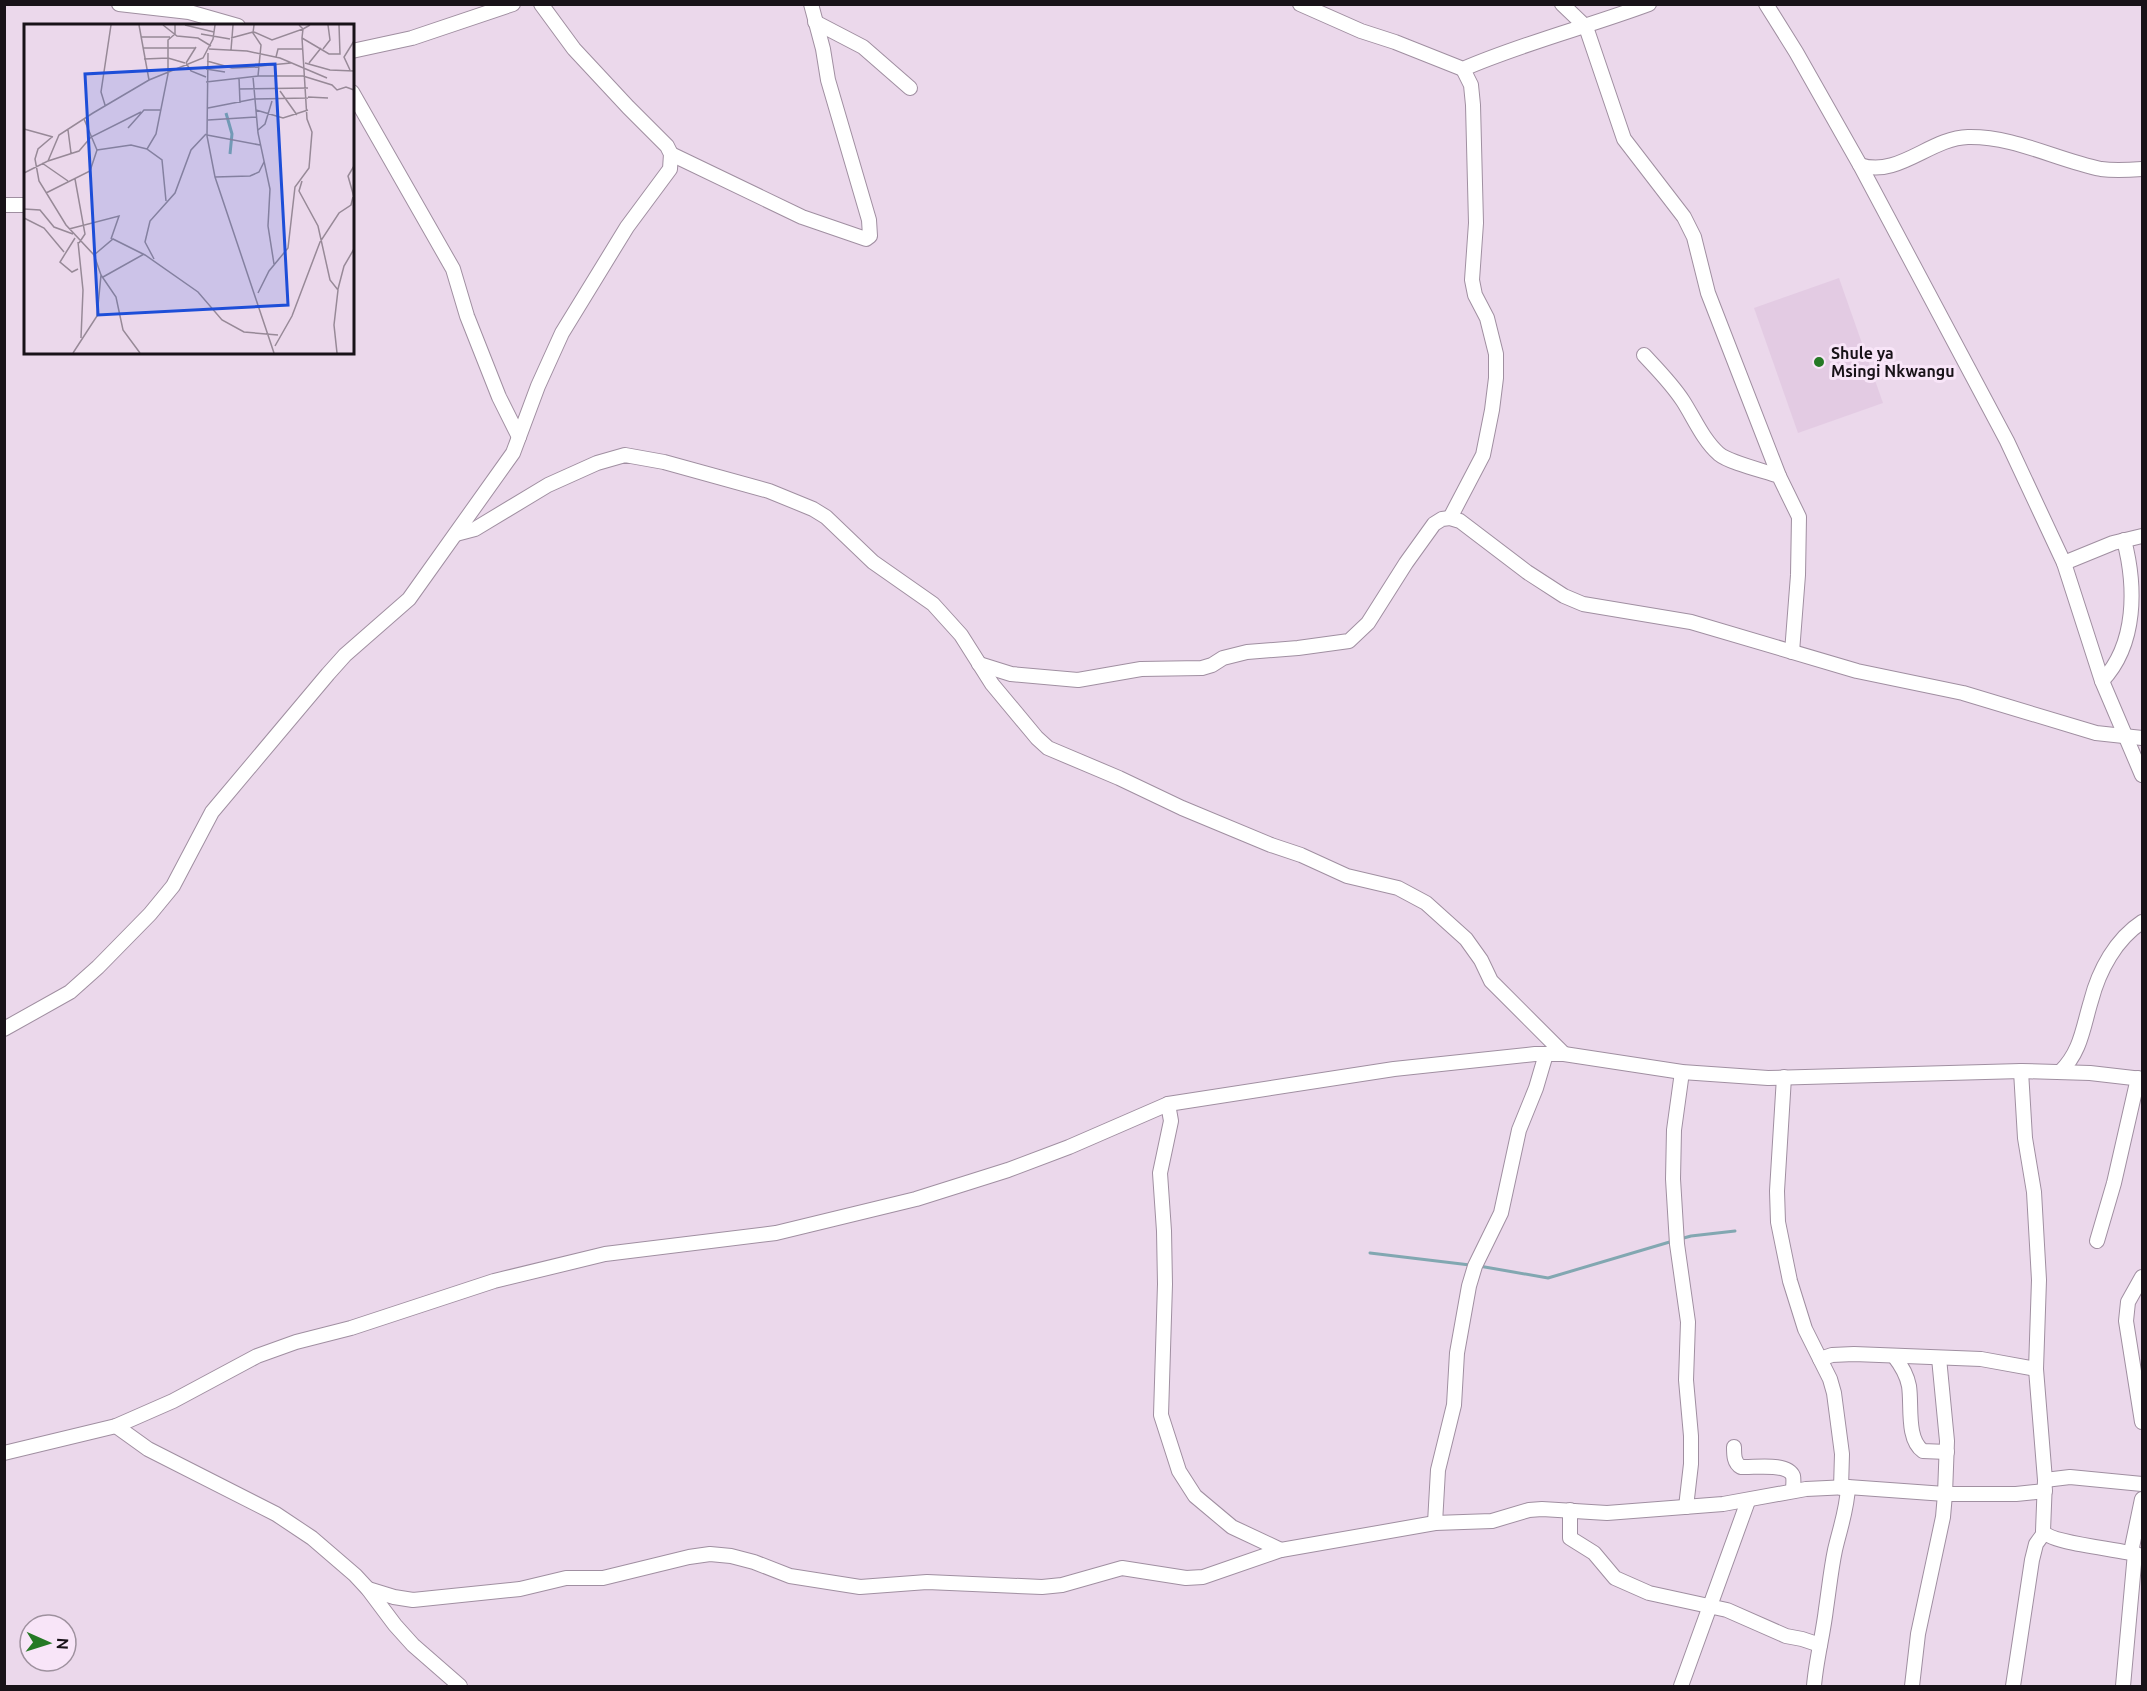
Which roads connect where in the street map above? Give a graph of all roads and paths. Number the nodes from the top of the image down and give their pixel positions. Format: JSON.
{"nodes":[{"id":1,"x":119,"y":4,"type":"edge"},
{"id":2,"x":513,"y":4,"type":"edge"},
{"id":3,"x":541,"y":4,"type":"edge"},
{"id":4,"x":811,"y":4,"type":"edge"},
{"id":5,"x":1300,"y":4,"type":"edge"},
{"id":6,"x":1562,"y":4,"type":"edge"},
{"id":7,"x":1649,"y":4,"type":"edge"},
{"id":8,"x":1766,"y":4,"type":"edge"},
{"id":9,"x":815,"y":22,"type":"junction"},
{"id":10,"x":231,"y":24,"type":"edge"},
{"id":11,"x":1586,"y":27,"type":"junction"},
{"id":12,"x":354,"y":51,"type":"edge"},
{"id":13,"x":1463,"y":69,"type":"junction"},
{"id":14,"x":910,"y":88,"type":"dead end"},
{"id":15,"x":354,"y":96,"type":"edge"},
{"id":16,"x":671,"y":154,"type":"junction"},
{"id":17,"x":1860,"y":165,"type":"junction"},
{"id":18,"x":2142,"y":169,"type":"edge"},
{"id":19,"x":4,"y":205,"type":"edge"},
{"id":20,"x":24,"y":205,"type":"edge"},
{"id":21,"x":1644,"y":355,"type":"dead end"},
{"id":22,"x":519,"y":437,"type":"junction"},
{"id":23,"x":1779,"y":476,"type":"junction"},
{"id":24,"x":1450,"y":518,"type":"junction"},
{"id":25,"x":456,"y":534,"type":"junction"},
{"id":26,"x":2142,"y":536,"type":"edge"},
{"id":27,"x":2124,"y":540,"type":"junction"},
{"id":28,"x":2064,"y":562,"type":"junction"},
{"id":29,"x":1792,"y":652,"type":"junction"},
{"id":30,"x":979,"y":664,"type":"junction"},
{"id":31,"x":2102,"y":681,"type":"junction"},
{"id":32,"x":2126,"y":736,"type":"junction"},
{"id":33,"x":2142,"y":738,"type":"edge"},
{"id":34,"x":2142,"y":775,"type":"edge"},
{"id":35,"x":2142,"y":922,"type":"edge"},
{"id":36,"x":4,"y":1029,"type":"edge"},
{"id":37,"x":1546,"y":1054,"type":"junction"},
{"id":38,"x":1564,"y":1054,"type":"junction"},
{"id":39,"x":2021,"y":1071,"type":"junction"},
{"id":40,"x":2060,"y":1071,"type":"junction"},
{"id":41,"x":1682,"y":1072,"type":"junction"},
{"id":42,"x":1784,"y":1077,"type":"junction"},
{"id":43,"x":2140,"y":1078,"type":"edge"},
{"id":44,"x":1168,"y":1104,"type":"junction"},
{"id":45,"x":2097,"y":1241,"type":"dead end"},
{"id":46,"x":2142,"y":1277,"type":"edge"},
{"id":47,"x":1894,"y":1356,"type":"junction"},
{"id":48,"x":1939,"y":1358,"type":"junction"},
{"id":49,"x":1820,"y":1359,"type":"junction"},
{"id":50,"x":2036,"y":1369,"type":"junction"},
{"id":51,"x":2142,"y":1422,"type":"edge"},
{"id":52,"x":116,"y":1426,"type":"junction"},
{"id":53,"x":1734,"y":1447,"type":"dead end"},
{"id":54,"x":1947,"y":1452,"type":"junction"},
{"id":55,"x":4,"y":1453,"type":"edge"},
{"id":56,"x":2142,"y":1484,"type":"edge"},
{"id":57,"x":2045,"y":1486,"type":"junction"},
{"id":58,"x":1844,"y":1487,"type":"junction"},
{"id":59,"x":1793,"y":1491,"type":"junction"},
{"id":60,"x":1945,"y":1494,"type":"junction"},
{"id":61,"x":2142,"y":1498,"type":"edge"},
{"id":62,"x":1748,"y":1501,"type":"junction"},
{"id":63,"x":1686,"y":1507,"type":"junction"},
{"id":64,"x":1570,"y":1510,"type":"junction"},
{"id":65,"x":1435,"y":1523,"type":"junction"},
{"id":66,"x":2044,"y":1533,"type":"junction"},
{"id":67,"x":1281,"y":1550,"type":"junction"},
{"id":68,"x":2136,"y":1554,"type":"edge"},
{"id":69,"x":368,"y":1589,"type":"junction"},
{"id":70,"x":1710,"y":1606,"type":"junction"},
{"id":71,"x":1820,"y":1645,"type":"junction"},
{"id":72,"x":460,"y":1686,"type":"edge"},
{"id":73,"x":1681,"y":1686,"type":"edge"},
{"id":74,"x":1814,"y":1686,"type":"edge"},
{"id":75,"x":1912,"y":1686,"type":"edge"},
{"id":76,"x":2013,"y":1686,"type":"edge"},
{"id":77,"x":2123,"y":1686,"type":"edge"}],
"edges":[{"from":1,"to":10,"type":"street"},
{"from":2,"to":12,"type":"street"},
{"from":3,"to":16,"type":"street"},
{"from":4,"to":9,"type":"street"},
{"from":5,"to":13,"type":"street"},
{"from":6,"to":11,"type":"street"},
{"from":7,"to":11,"type":"street"},
{"from":8,"to":17,"type":"street"},
{"from":9,"to":14,"type":"street"},
{"from":9,"to":16,"type":"street"},
{"from":11,"to":13,"type":"street"},
{"from":11,"to":23,"type":"street"},
{"from":13,"to":24,"type":"street"},
{"from":15,"to":22,"type":"street"},
{"from":16,"to":22,"type":"street"},
{"from":17,"to":18,"type":"street"},
{"from":17,"to":28,"type":"street"},
{"from":19,"to":20,"type":"street"},
{"from":21,"to":23,"type":"street"},
{"from":22,"to":25,"type":"street"},
{"from":23,"to":29,"type":"street"},
{"from":24,"to":29,"type":"street"},
{"from":24,"to":30,"type":"street"},
{"from":25,"to":30,"type":"street"},
{"from":25,"to":36,"type":"street"},
{"from":26,"to":27,"type":"street"},
{"from":27,"to":28,"type":"street"},
{"from":27,"to":31,"type":"street"},
{"from":28,"to":31,"type":"street"},
{"from":29,"to":32,"type":"street"},
{"from":30,"to":38,"type":"street"},
{"from":31,"to":32,"type":"street"},
{"from":32,"to":33,"type":"street"},
{"from":32,"to":34,"type":"street"},
{"from":35,"to":40,"type":"street"},
{"from":37,"to":38,"type":"street"},
{"from":37,"to":44,"type":"street"},
{"from":37,"to":65,"type":"street"},
{"from":38,"to":41,"type":"street"},
{"from":39,"to":40,"type":"street"},
{"from":39,"to":42,"type":"street"},
{"from":39,"to":50,"type":"street"},
{"from":40,"to":43,"type":"street"},
{"from":41,"to":42,"type":"street"},
{"from":41,"to":63,"type":"street"},
{"from":42,"to":49,"type":"street"},
{"from":43,"to":45,"type":"street"},
{"from":44,"to":52,"type":"street"},
{"from":44,"to":67,"type":"street"},
{"from":46,"to":51,"type":"street"},
{"from":47,"to":48,"type":"street"},
{"from":47,"to":49,"type":"street"},
{"from":47,"to":54,"type":"street"},
{"from":48,"to":50,"type":"street"},
{"from":48,"to":54,"type":"street"},
{"from":49,"to":58,"type":"street"},
{"from":50,"to":57,"type":"street"},
{"from":52,"to":55,"type":"street"},
{"from":52,"to":69,"type":"street"},
{"from":53,"to":59,"type":"street"},
{"from":54,"to":60,"type":"street"},
{"from":56,"to":57,"type":"street"},
{"from":57,"to":60,"type":"street"},
{"from":57,"to":66,"type":"street"},
{"from":58,"to":59,"type":"street"},
{"from":58,"to":60,"type":"street"},
{"from":58,"to":71,"type":"street"},
{"from":59,"to":62,"type":"street"},
{"from":60,"to":75,"type":"street"},
{"from":61,"to":68,"type":"street"},
{"from":62,"to":63,"type":"street"},
{"from":62,"to":70,"type":"street"},
{"from":63,"to":64,"type":"street"},
{"from":64,"to":65,"type":"street"},
{"from":64,"to":70,"type":"street"},
{"from":65,"to":67,"type":"street"},
{"from":66,"to":68,"type":"street"},
{"from":66,"to":76,"type":"street"},
{"from":67,"to":69,"type":"street"},
{"from":68,"to":77,"type":"street"},
{"from":69,"to":72,"type":"street"},
{"from":70,"to":71,"type":"street"},
{"from":70,"to":73,"type":"street"},
{"from":71,"to":74,"type":"street"}]}
